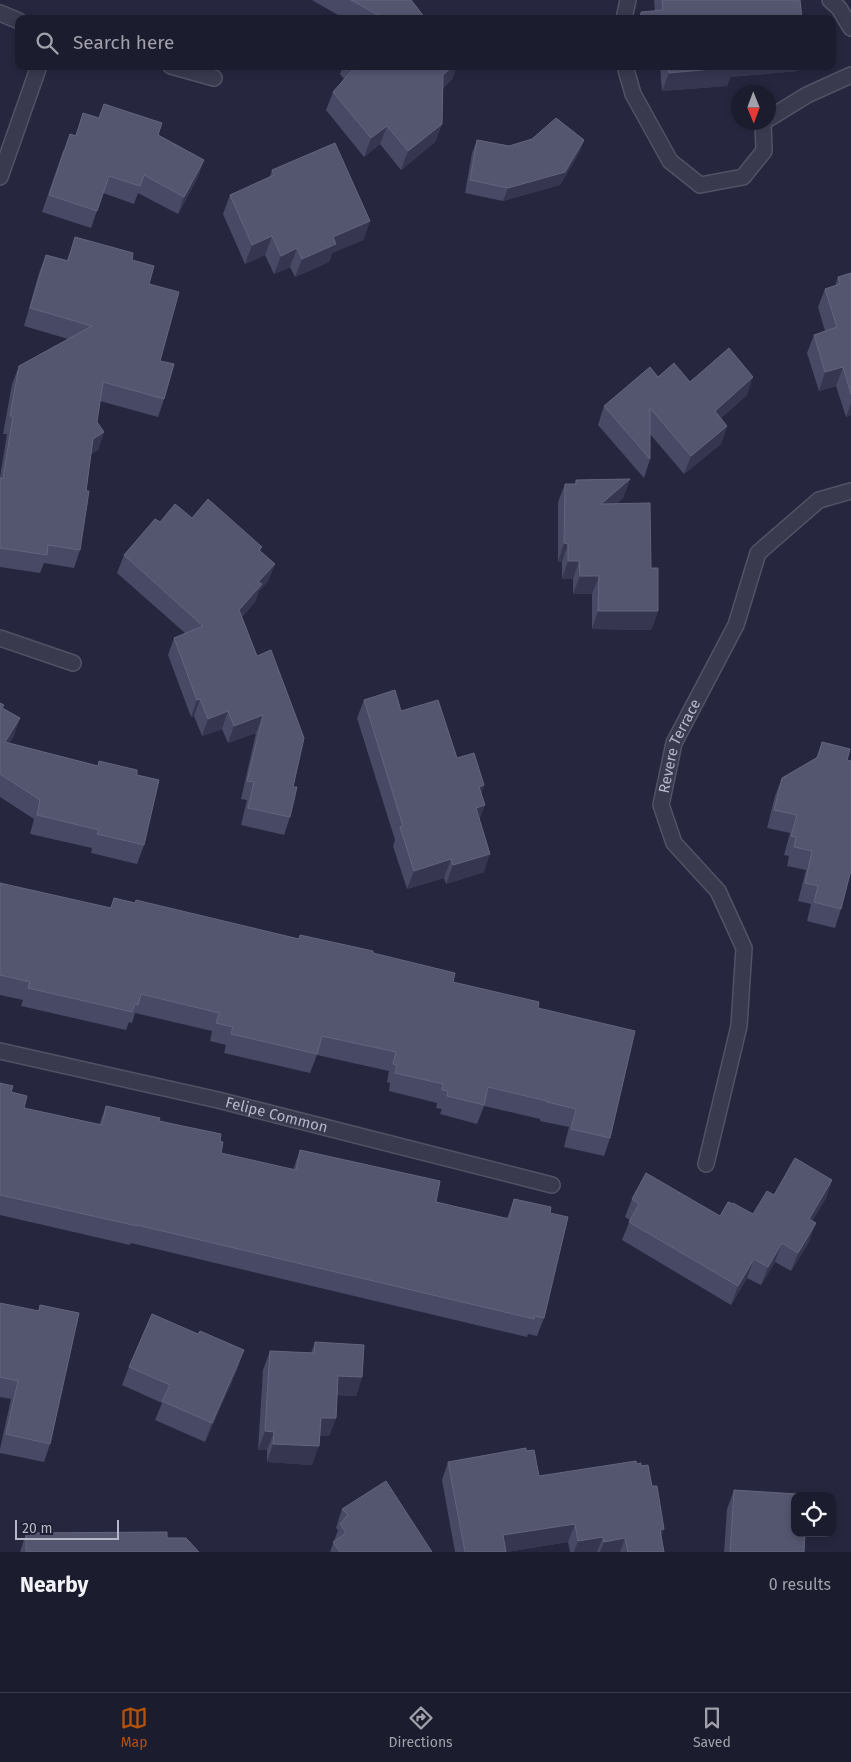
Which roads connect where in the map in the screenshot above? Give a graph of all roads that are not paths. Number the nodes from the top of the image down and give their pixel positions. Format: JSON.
{"nodes":[{"id":1,"x":628,"y":0,"type":"edge"},
{"id":2,"x":830,"y":0,"type":"edge"},
{"id":3,"x":0,"y":13,"type":"edge"},
{"id":4,"x":625,"y":15,"type":"edge"},
{"id":5,"x":15,"y":19,"type":"edge"},
{"id":6,"x":851,"y":28,"type":"edge"},
{"id":7,"x":38,"y":70,"type":"edge"},
{"id":8,"x":185,"y":70,"type":"edge"},
{"id":9,"x":626,"y":70,"type":"edge"},
{"id":10,"x":851,"y":75,"type":"edge"},
{"id":11,"x":214,"y":78,"type":"dead end"},
{"id":12,"x":776,"y":114,"type":"edge"},
{"id":13,"x":763,"y":130,"type":"edge"},
{"id":14,"x":0,"y":177,"type":"edge"},
{"id":15,"x":851,"y":490,"type":"edge"},
{"id":16,"x":0,"y":638,"type":"edge"},
{"id":17,"x":73,"y":663,"type":"dead end"},
{"id":18,"x":0,"y":1051,"type":"edge"},
{"id":19,"x":706,"y":1164,"type":"dead end"},
{"id":20,"x":552,"y":1185,"type":"dead end"}],
"edges":[{"from":1,"to":4,"type":"street"},
{"from":2,"to":6,"type":"street"},
{"from":3,"to":5,"type":"street"},
{"from":7,"to":14,"type":"street"},
{"from":8,"to":11,"type":"street"},
{"from":9,"to":13,"type":"street"},
{"from":10,"to":12,"type":"street"},
{"from":15,"to":19,"type":"street","name":"Revere Terrace"},
{"from":16,"to":17,"type":"street"},
{"from":18,"to":20,"type":"street","name":"Felipe Common"}]}
